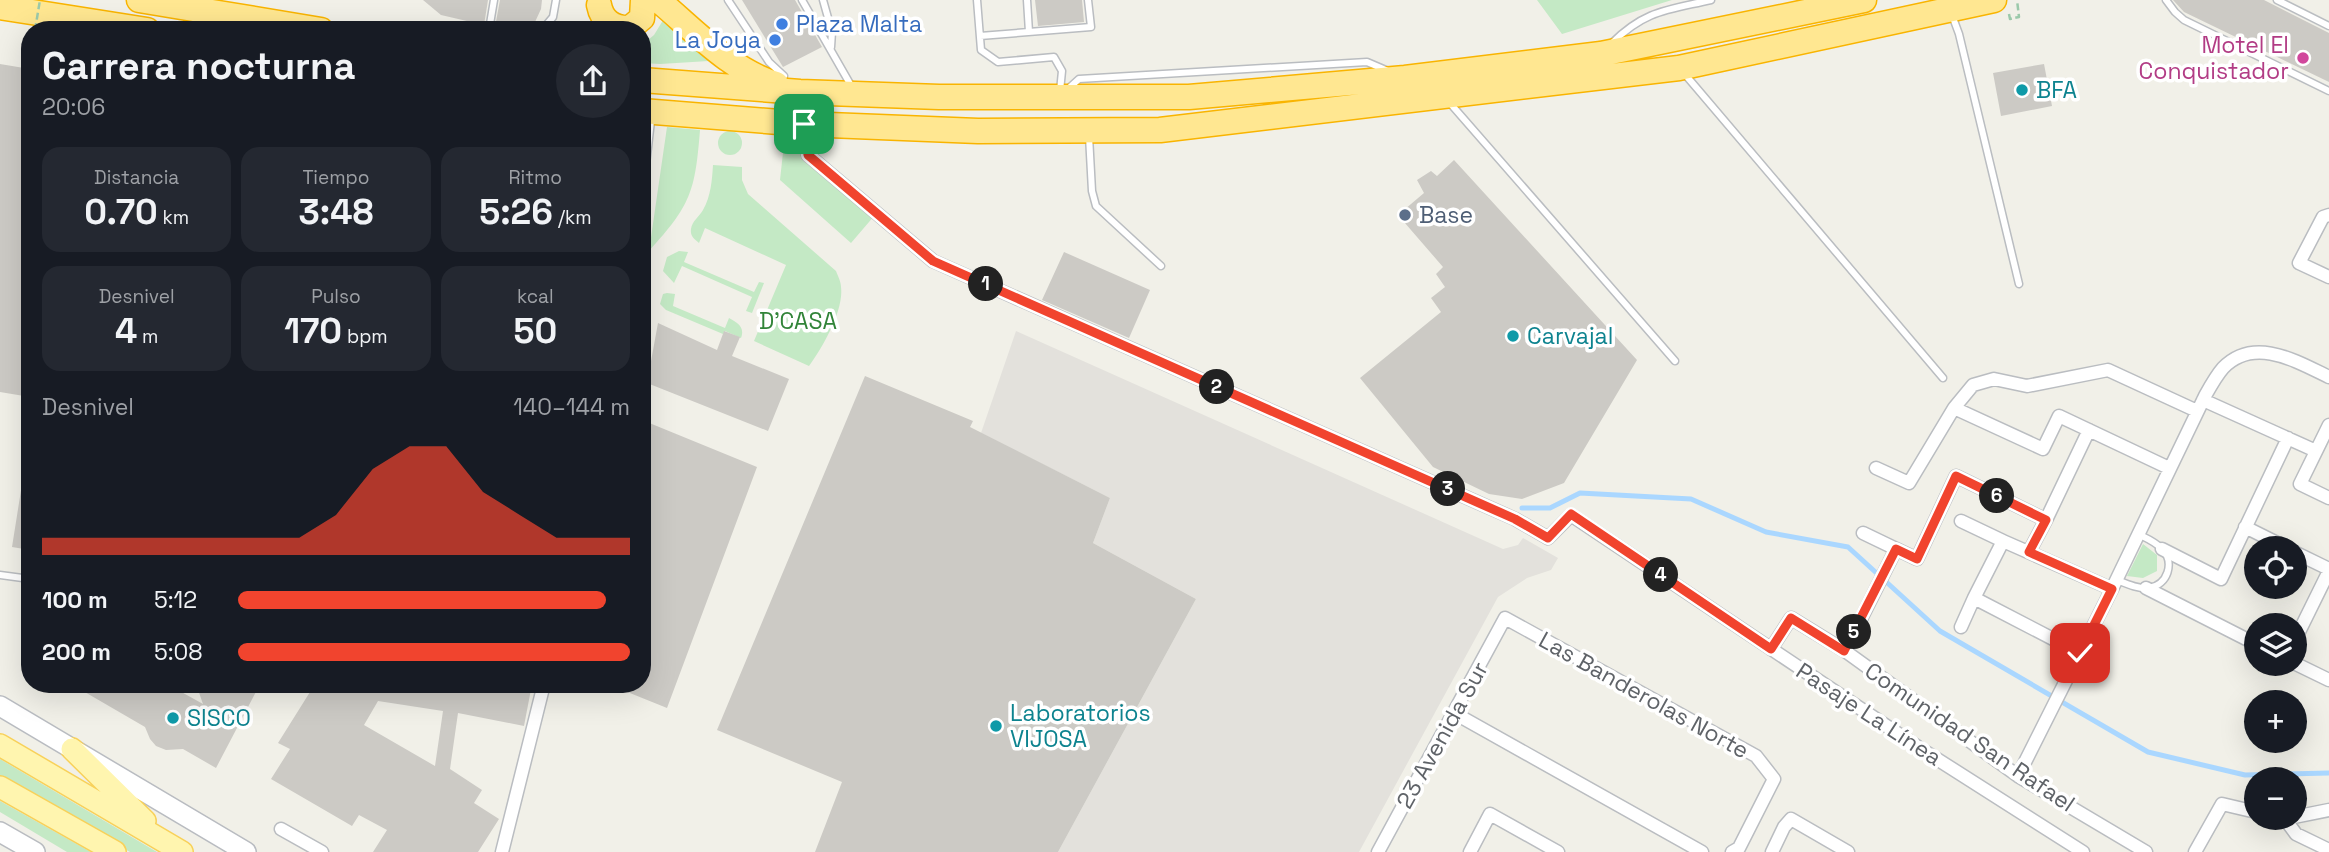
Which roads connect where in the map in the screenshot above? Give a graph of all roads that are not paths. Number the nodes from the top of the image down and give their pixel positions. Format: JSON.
{"nodes":[{"id":1,"x":139,"y":0,"type":"edge"},
{"id":2,"x":494,"y":0,"type":"edge"},
{"id":3,"x":556,"y":0,"type":"edge"},
{"id":4,"x":643,"y":0,"type":"edge"},
{"id":5,"x":658,"y":0,"type":"edge"},
{"id":6,"x":729,"y":0,"type":"edge"},
{"id":7,"x":802,"y":0,"type":"edge"},
{"id":8,"x":823,"y":0,"type":"edge"},
{"id":9,"x":977,"y":0,"type":"edge"},
{"id":10,"x":1027,"y":0,"type":"edge"},
{"id":11,"x":1088,"y":0,"type":"edge"},
{"id":12,"x":1711,"y":0,"type":"edge"},
{"id":13,"x":1864,"y":0,"type":"edge"},
{"id":14,"x":2166,"y":0,"type":"edge"},
{"id":15,"x":2277,"y":0,"type":"edge"},
{"id":16,"x":599,"y":3,"type":"edge"},
{"id":17,"x":0,"y":6,"type":"edge"},
{"id":18,"x":2001,"y":7,"type":"edge"},
{"id":19,"x":1950,"y":10,"type":"junction"},
{"id":20,"x":92,"y":21,"type":"edge"},
{"id":21,"x":287,"y":21,"type":"edge"},
{"id":22,"x":490,"y":21,"type":"edge"},
{"id":23,"x":550,"y":21,"type":"edge"},
{"id":24,"x":590,"y":21,"type":"edge"},
{"id":25,"x":607,"y":21,"type":"edge"},
{"id":26,"x":640,"y":21,"type":"edge"},
{"id":27,"x":2329,"y":26,"type":"edge"},
{"id":28,"x":1029,"y":32,"type":"junction"},
{"id":29,"x":980,"y":36,"type":"junction"},
{"id":30,"x":831,"y":49,"type":"junction"},
{"id":31,"x":1601,"y":54,"type":"junction"},
{"id":32,"x":1679,"y":68,"type":"junction"},
{"id":33,"x":651,"y":81,"type":"edge"},
{"id":34,"x":2329,"y":91,"type":"edge"},
{"id":35,"x":800,"y":92,"type":"junction"},
{"id":36,"x":855,"y":93,"type":"junction"},
{"id":37,"x":1060,"y":97,"type":"junction"},
{"id":38,"x":1445,"y":97,"type":"junction"},
{"id":39,"x":651,"y":112,"type":"edge"},
{"id":40,"x":804,"y":124,"type":"junction"},
{"id":41,"x":1089,"y":131,"type":"junction"},
{"id":42,"x":2329,"y":215,"type":"edge"},
{"id":43,"x":1161,"y":266,"type":"dead end"},
{"id":44,"x":2329,"y":277,"type":"edge"},
{"id":45,"x":2019,"y":284,"type":"dead end"},
{"id":46,"x":1675,"y":361,"type":"dead end"},
{"id":47,"x":2329,"y":377,"type":"edge"},
{"id":48,"x":1943,"y":378,"type":"dead end"},
{"id":49,"x":2200,"y":406,"type":"junction"},
{"id":50,"x":1954,"y":408,"type":"junction"},
{"id":51,"x":2329,"y":425,"type":"edge"},
{"id":52,"x":2089,"y":430,"type":"junction"},
{"id":53,"x":2288,"y":438,"type":"junction"},
{"id":54,"x":2316,"y":451,"type":"junction"},
{"id":55,"x":1876,"y":468,"type":"dead end"},
{"id":56,"x":2169,"y":468,"type":"junction"},
{"id":57,"x":2329,"y":498,"type":"edge"},
{"id":58,"x":2046,"y":520,"type":"junction"},
{"id":59,"x":1961,"y":521,"type":"dead end"},
{"id":60,"x":2245,"y":527,"type":"junction"},
{"id":61,"x":1863,"y":533,"type":"dead end"},
{"id":62,"x":2138,"y":534,"type":"junction"},
{"id":63,"x":2263,"y":536,"type":"edge"},
{"id":64,"x":2003,"y":541,"type":"junction"},
{"id":65,"x":1896,"y":549,"type":"junction"},
{"id":66,"x":2162,"y":549,"type":"junction"},
{"id":67,"x":2029,"y":552,"type":"junction"},
{"id":68,"x":2307,"y":559,"type":"edge"},
{"id":69,"x":2329,"y":570,"type":"edge"},
{"id":70,"x":0,"y":575,"type":"edge"},
{"id":71,"x":21,"y":578,"type":"edge"},
{"id":72,"x":2115,"y":584,"type":"junction"},
{"id":73,"x":2146,"y":589,"type":"junction"},
{"id":74,"x":1973,"y":598,"type":"junction"},
{"id":75,"x":2307,"y":615,"type":"edge"},
{"id":76,"x":1505,"y":618,"type":"joint"},
{"id":77,"x":1961,"y":627,"type":"dead end"},
{"id":78,"x":2244,"y":638,"type":"edge"},
{"id":79,"x":1771,"y":649,"type":"junction"},
{"id":80,"x":1844,"y":651,"type":"junction"},
{"id":81,"x":2080,"y":653,"type":"junction"},
{"id":82,"x":2307,"y":669,"type":"edge"},
{"id":83,"x":2329,"y":680,"type":"edge"},
{"id":84,"x":542,"y":693,"type":"edge"},
{"id":85,"x":0,"y":706,"type":"edge"},
{"id":86,"x":1454,"y":713,"type":"junction"},
{"id":87,"x":0,"y":745,"type":"edge"},
{"id":88,"x":72,"y":749,"type":"junction"},
{"id":89,"x":2018,"y":776,"type":"junction"},
{"id":90,"x":0,"y":787,"type":"edge"},
{"id":91,"x":2244,"y":809,"type":"edge"},
{"id":92,"x":2329,"y":810,"type":"edge"},
{"id":93,"x":2307,"y":814,"type":"edge"},
{"id":94,"x":281,"y":829,"type":"dead end"},
{"id":95,"x":2294,"y":830,"type":"edge"},
{"id":96,"x":0,"y":832,"type":"edge"},
{"id":97,"x":175,"y":848,"type":"edge"},
{"id":98,"x":2329,"y":850,"type":"edge"},
{"id":99,"x":35,"y":852,"type":"edge"},
{"id":100,"x":115,"y":852,"type":"edge"},
{"id":101,"x":246,"y":852,"type":"edge"},
{"id":102,"x":322,"y":852,"type":"edge"},
{"id":103,"x":502,"y":852,"type":"edge"},
{"id":104,"x":1378,"y":852,"type":"edge"},
{"id":105,"x":1470,"y":852,"type":"edge"},
{"id":106,"x":1558,"y":852,"type":"edge"},
{"id":107,"x":1702,"y":852,"type":"edge"},
{"id":108,"x":1732,"y":852,"type":"edge"},
{"id":109,"x":1772,"y":852,"type":"edge"},
{"id":110,"x":1848,"y":852,"type":"edge"},
{"id":111,"x":2083,"y":852,"type":"edge"},
{"id":112,"x":2146,"y":852,"type":"edge"},
{"id":113,"x":2195,"y":852,"type":"edge"}],
"edges":[{"from":1,"to":21,"type":"highway"},
{"from":2,"to":22,"type":"lane"},
{"from":3,"to":23,"type":"lane"},
{"from":4,"to":26,"type":"highway"},
{"from":5,"to":35,"type":"highway"},
{"from":6,"to":35,"type":"lane"},
{"from":7,"to":30,"type":"lane"},
{"from":8,"to":30,"type":"lane"},
{"from":9,"to":29,"type":"lane"},
{"from":10,"to":28,"type":"lane"},
{"from":11,"to":28,"type":"lane"},
{"from":12,"to":31,"type":"lane"},
{"from":13,"to":31,"type":"highway"},
{"from":14,"to":34,"type":"lane"},
{"from":15,"to":27,"type":"lane"},
{"from":16,"to":24,"type":"highway"},
{"from":16,"to":25,"type":"highway"},
{"from":17,"to":20,"type":"highway"},
{"from":18,"to":19,"type":"highway"},
{"from":19,"to":32,"type":"highway"},
{"from":19,"to":45,"type":"lane"},
{"from":28,"to":29,"type":"lane"},
{"from":29,"to":37,"type":"lane"},
{"from":30,"to":36,"type":"lane"},
{"from":31,"to":37,"type":"highway"},
{"from":32,"to":38,"type":"highway"},
{"from":32,"to":48,"type":"lane"},
{"from":33,"to":35,"type":"highway"},
{"from":35,"to":36,"type":"highway"},
{"from":36,"to":37,"type":"highway"},
{"from":38,"to":41,"type":"highway"},
{"from":38,"to":46,"type":"lane"},
{"from":39,"to":40,"type":"highway"},
{"from":40,"to":41,"type":"highway"},
{"from":40,"to":79,"type":"street","name":"Pasaje La Línea"},
{"from":41,"to":43,"type":"lane"},
{"from":42,"to":44,"type":"street"},
{"from":47,"to":49,"type":"street"},
{"from":49,"to":50,"type":"street"},
{"from":49,"to":53,"type":"street"},
{"from":49,"to":56,"type":"street"},
{"from":50,"to":52,"type":"street"},
{"from":50,"to":55,"type":"street"},
{"from":51,"to":54,"type":"street"},
{"from":52,"to":56,"type":"street"},
{"from":52,"to":58,"type":"street"},
{"from":53,"to":54,"type":"street"},
{"from":53,"to":60,"type":"street"},
{"from":54,"to":57,"type":"street"},
{"from":56,"to":62,"type":"street"},
{"from":58,"to":65,"type":"street"},
{"from":58,"to":67,"type":"street"},
{"from":59,"to":64,"type":"street"},
{"from":60,"to":63,"type":"street"},
{"from":60,"to":66,"type":"street"},
{"from":61,"to":65,"type":"street"},
{"from":62,"to":66,"type":"lane"},
{"from":62,"to":72,"type":"street"},
{"from":64,"to":67,"type":"street"},
{"from":64,"to":74,"type":"street"},
{"from":65,"to":80,"type":"street"},
{"from":66,"to":73,"type":"lane"},
{"from":67,"to":72,"type":"street"},
{"from":68,"to":69,"type":"street"},
{"from":69,"to":75,"type":"street"},
{"from":70,"to":71,"type":"lane"},
{"from":72,"to":73,"type":"lane"},
{"from":72,"to":81,"type":"street"},
{"from":73,"to":78,"type":"street"},
{"from":74,"to":77,"type":"street"},
{"from":74,"to":81,"type":"street"},
{"from":76,"to":86,"type":"street","name":"23 Avenida Sur"},
{"from":76,"to":108,"type":"street","name":"Las Banderolas Norte"},
{"from":79,"to":80,"type":"street","name":"Comunidad San Rafael"},
{"from":79,"to":111,"type":"street","name":"Pasaje La Línea"},
{"from":80,"to":89,"type":"street","name":"Comunidad San Rafael"},
{"from":81,"to":89,"type":"street"},
{"from":82,"to":83,"type":"street"},
{"from":84,"to":103,"type":"street"},
{"from":85,"to":88,"type":"street"},
{"from":86,"to":104,"type":"street","name":"23 Avenida Sur"},
{"from":86,"to":107,"type":"street"},
{"from":87,"to":97,"type":"main road"},
{"from":88,"to":97,"type":"main road"},
{"from":88,"to":101,"type":"street"},
{"from":89,"to":112,"type":"street","name":"Comunidad San Rafael"},
{"from":90,"to":100,"type":"main road"},
{"from":91,"to":113,"type":"street"},
{"from":92,"to":93,"type":"street"},
{"from":94,"to":102,"type":"street"},
{"from":95,"to":98,"type":"street"},
{"from":96,"to":99,"type":"street"},
{"from":105,"to":106,"type":"street"},
{"from":109,"to":110,"type":"street"}]}
